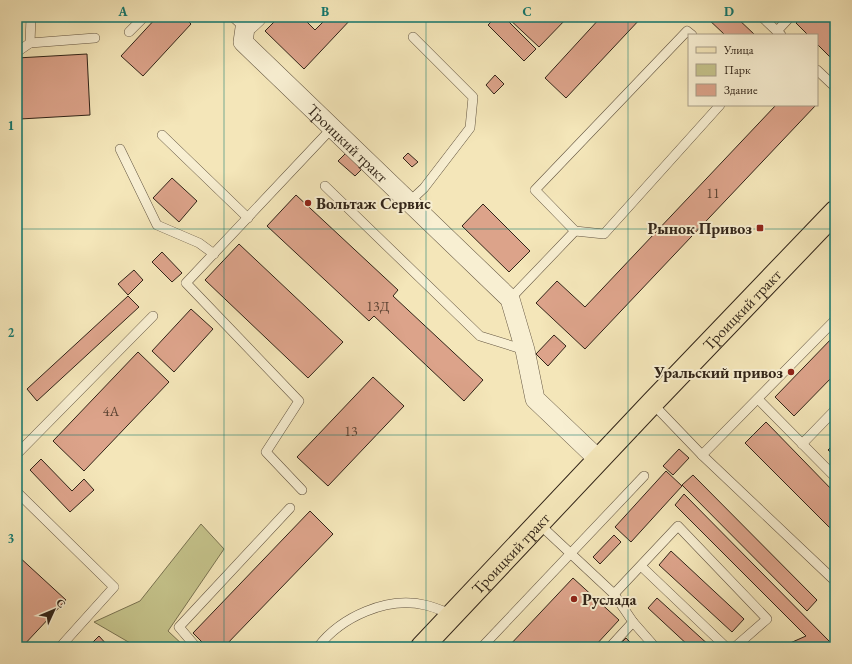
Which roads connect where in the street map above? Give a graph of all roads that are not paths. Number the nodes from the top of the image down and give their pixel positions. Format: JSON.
{"nodes":[{"id":1,"x":31,"y":17,"type":"edge"},
{"id":2,"x":144,"y":17,"type":"edge"},
{"id":3,"x":762,"y":17,"type":"edge"},
{"id":4,"x":790,"y":17,"type":"edge"},
{"id":5,"x":245,"y":21,"type":"edge"},
{"id":6,"x":130,"y":32,"type":"dead end"},
{"id":7,"x":779,"y":33,"type":"edge"},
{"id":8,"x":691,"y":34,"type":"edge"},
{"id":9,"x":413,"y":37,"type":"dead end"},
{"id":10,"x":95,"y":38,"type":"dead end"},
{"id":11,"x":30,"y":43,"type":"junction"},
{"id":12,"x":17,"y":52,"type":"edge"},
{"id":13,"x":818,"y":71,"type":"edge"},
{"id":14,"x":835,"y":87,"type":"edge"},
{"id":15,"x":719,"y":106,"type":"edge"},
{"id":16,"x":332,"y":128,"type":"junction"},
{"id":17,"x":162,"y":135,"type":"dead end"},
{"id":18,"x":120,"y":149,"type":"dead end"},
{"id":19,"x":325,"y":186,"type":"dead end"},
{"id":20,"x":409,"y":202,"type":"junction"},
{"id":21,"x":835,"y":212,"type":"edge"},
{"id":22,"x":248,"y":218,"type":"junction"},
{"id":23,"x":575,"y":231,"type":"junction"},
{"id":24,"x":214,"y":254,"type":"junction"},
{"id":25,"x":510,"y":299,"type":"junction"},
{"id":26,"x":153,"y":316,"type":"dead end"},
{"id":27,"x":835,"y":320,"type":"edge"},
{"id":28,"x":525,"y":350,"type":"junction"},
{"id":29,"x":758,"y":399,"type":"junction"},
{"id":30,"x":652,"y":403,"type":"junction"},
{"id":31,"x":835,"y":410,"type":"edge"},
{"id":32,"x":802,"y":444,"type":"junction"},
{"id":33,"x":17,"y":454,"type":"edge"},
{"id":34,"x":702,"y":455,"type":"junction"},
{"id":35,"x":598,"y":459,"type":"junction"},
{"id":36,"x":644,"y":476,"type":"dead end"},
{"id":37,"x":835,"y":477,"type":"edge"},
{"id":38,"x":302,"y":490,"type":"dead end"},
{"id":39,"x":17,"y":492,"type":"edge"},
{"id":40,"x":290,"y":508,"type":"dead end"},
{"id":41,"x":538,"y":523,"type":"junction"},
{"id":42,"x":571,"y":553,"type":"junction"},
{"id":43,"x":641,"y":566,"type":"junction"},
{"id":44,"x":835,"y":581,"type":"edge"},
{"id":45,"x":614,"y":594,"type":"junction"},
{"id":46,"x":453,"y":614,"type":"junction"},
{"id":47,"x":633,"y":622,"type":"junction"},
{"id":48,"x":60,"y":647,"type":"edge"},
{"id":49,"x":196,"y":647,"type":"edge"},
{"id":50,"x":318,"y":647,"type":"edge"},
{"id":51,"x":422,"y":647,"type":"edge"},
{"id":52,"x":482,"y":647,"type":"edge"},
{"id":53,"x":610,"y":647,"type":"edge"},
{"id":54,"x":655,"y":647,"type":"edge"},
{"id":55,"x":726,"y":647,"type":"edge"},
{"id":56,"x":735,"y":647,"type":"edge"}],
"edges":[{"from":1,"to":11,"type":"lane"},
{"from":2,"to":6,"type":"lane"},
{"from":3,"to":7,"type":"lane"},
{"from":4,"to":7,"type":"lane"},
{"from":5,"to":16,"type":"street","name":"Троицкий тракт"},
{"from":8,"to":23,"type":"lane"},
{"from":9,"to":20,"type":"lane"},
{"from":10,"to":11,"type":"lane"},
{"from":11,"to":12,"type":"lane"},
{"from":13,"to":14,"type":"lane"},
{"from":15,"to":23,"type":"lane"},
{"from":16,"to":20,"type":"street","name":"Троицкий тракт"},
{"from":16,"to":22,"type":"lane"},
{"from":17,"to":22,"type":"lane"},
{"from":18,"to":24,"type":"lane"},
{"from":19,"to":28,"type":"lane"},
{"from":20,"to":25,"type":"street","name":"Троицкий тракт"},
{"from":21,"to":30,"type":"main road","name":"Троицкий тракт"},
{"from":22,"to":24,"type":"lane"},
{"from":23,"to":25,"type":"lane"},
{"from":24,"to":38,"type":"lane"},
{"from":25,"to":28,"type":"street","name":"Троицкий тракт"},
{"from":26,"to":33,"type":"lane"},
{"from":27,"to":29,"type":"lane"},
{"from":28,"to":35,"type":"street","name":"Троицкий тракт"},
{"from":29,"to":32,"type":"lane"},
{"from":29,"to":34,"type":"lane"},
{"from":30,"to":34,"type":"lane"},
{"from":30,"to":35,"type":"main road","name":"Троицкий тракт"},
{"from":31,"to":32,"type":"lane"},
{"from":32,"to":37,"type":"lane"},
{"from":34,"to":44,"type":"lane"},
{"from":35,"to":41,"type":"main road","name":"Троицкий тракт"},
{"from":36,"to":42,"type":"lane"},
{"from":39,"to":48,"type":"lane"},
{"from":40,"to":49,"type":"lane"},
{"from":41,"to":42,"type":"lane"},
{"from":41,"to":46,"type":"main road","name":"Троицкий тракт"},
{"from":42,"to":45,"type":"lane"},
{"from":42,"to":52,"type":"lane"},
{"from":43,"to":45,"type":"lane"},
{"from":43,"to":55,"type":"lane"},
{"from":43,"to":56,"type":"lane"},
{"from":45,"to":47,"type":"lane"},
{"from":46,"to":50,"type":"lane"},
{"from":46,"to":51,"type":"main road","name":"Троицкий тракт"},
{"from":47,"to":53,"type":"lane"},
{"from":47,"to":54,"type":"lane"}]}
